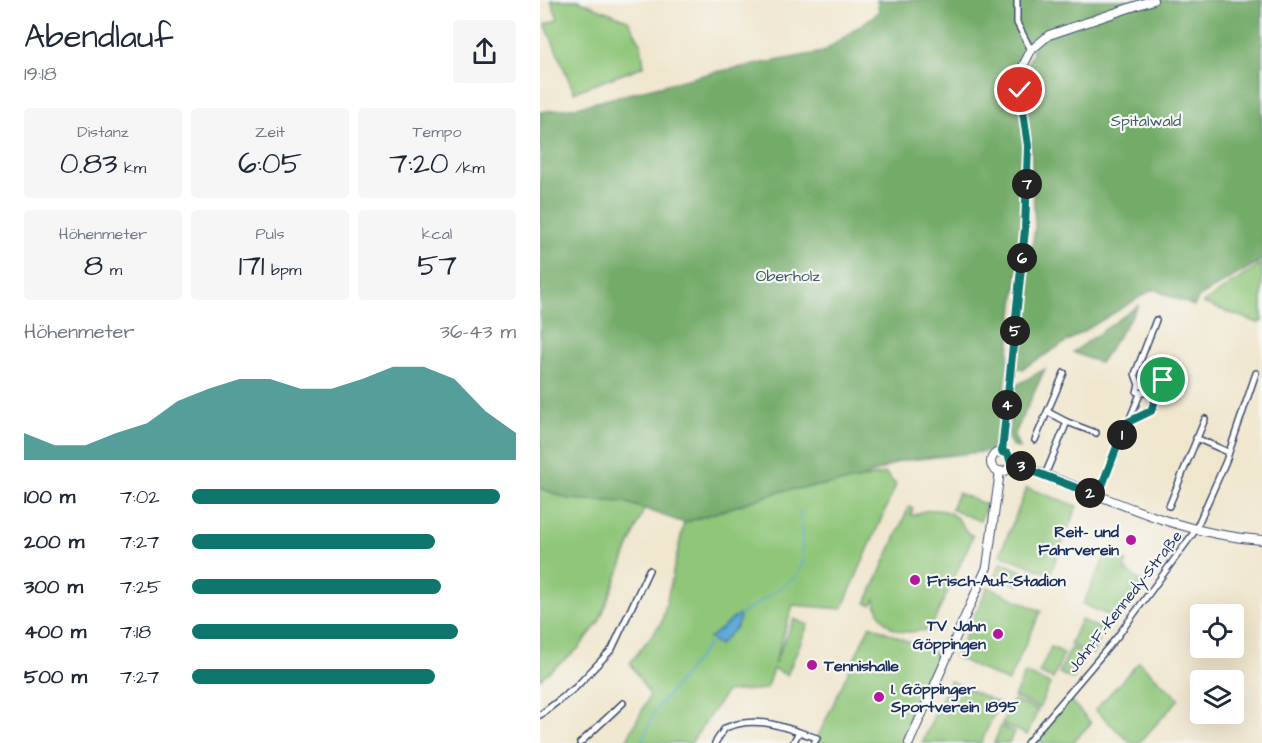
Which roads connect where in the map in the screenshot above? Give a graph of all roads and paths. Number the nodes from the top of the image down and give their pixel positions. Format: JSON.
{"nodes":[{"id":1,"x":1017,"y":0,"type":"edge"},
{"id":2,"x":1153,"y":0,"type":"edge"},
{"id":3,"x":1031,"y":50,"type":"junction"},
{"id":4,"x":1156,"y":320,"type":"dead end"},
{"id":5,"x":1168,"y":367,"type":"dead end"},
{"id":6,"x":1064,"y":373,"type":"dead end"},
{"id":7,"x":1256,"y":373,"type":"dead end"},
{"id":8,"x":1048,"y":412,"type":"junction"},
{"id":9,"x":1204,"y":419,"type":"dead end"},
{"id":10,"x":1067,"y":422,"type":"junction"},
{"id":11,"x":1126,"y":423,"type":"junction"},
{"id":12,"x":1096,"y":433,"type":"dead end"},
{"id":13,"x":1196,"y":438,"type":"junction"},
{"id":14,"x":1035,"y":440,"type":"dead end"},
{"id":15,"x":1002,"y":452,"type":"junction"},
{"id":16,"x":1228,"y":452,"type":"junction"},
{"id":17,"x":1011,"y":463,"type":"junction"},
{"id":18,"x":1000,"y":471,"type":"junction"},
{"id":19,"x":1045,"y":475,"type":"junction"},
{"id":20,"x":1098,"y":496,"type":"junction"},
{"id":21,"x":1169,"y":506,"type":"dead end"},
{"id":22,"x":1195,"y":531,"type":"junction"},
{"id":23,"x":1262,"y":540,"type":"edge"},
{"id":24,"x":649,"y":570,"type":"dead end"},
{"id":25,"x":623,"y":703,"type":"dead end"},
{"id":26,"x":540,"y":715,"type":"edge"},
{"id":27,"x":799,"y":732,"type":"junction"},
{"id":28,"x":815,"y":740,"type":"edge"},
{"id":29,"x":580,"y":743,"type":"edge"},
{"id":30,"x":715,"y":743,"type":"edge"},
{"id":31,"x":793,"y":743,"type":"edge"},
{"id":32,"x":909,"y":743,"type":"edge"},
{"id":33,"x":1027,"y":743,"type":"edge"}],
"edges":[{"from":1,"to":3,"type":"street"},
{"from":2,"to":3,"type":"main road"},
{"from":3,"to":15,"type":"main road"},
{"from":4,"to":11,"type":"street"},
{"from":5,"to":11,"type":"street"},
{"from":6,"to":8,"type":"street"},
{"from":7,"to":16,"type":"street","name":"John-F.-Kennedy-Straße"},
{"from":8,"to":10,"type":"street"},
{"from":8,"to":14,"type":"street"},
{"from":9,"to":13,"type":"street"},
{"from":10,"to":12,"type":"street"},
{"from":10,"to":19,"type":"street"},
{"from":11,"to":20,"type":"street"},
{"from":13,"to":16,"type":"street"},
{"from":13,"to":21,"type":"street"},
{"from":15,"to":17,"type":"main road"},
{"from":15,"to":18,"type":"main road"},
{"from":16,"to":22,"type":"street","name":"John-F.-Kennedy-Straße"},
{"from":17,"to":18,"type":"main road"},
{"from":17,"to":19,"type":"main road"},
{"from":18,"to":32,"type":"main road"},
{"from":19,"to":20,"type":"main road"},
{"from":20,"to":22,"type":"main road"},
{"from":22,"to":23,"type":"main road"},
{"from":22,"to":33,"type":"street","name":"John-F.-Kennedy-Straße"},
{"from":24,"to":26,"type":"street"},
{"from":25,"to":29,"type":"street"},
{"from":27,"to":28,"type":"street"},
{"from":27,"to":30,"type":"street"},
{"from":27,"to":31,"type":"street"}]}
